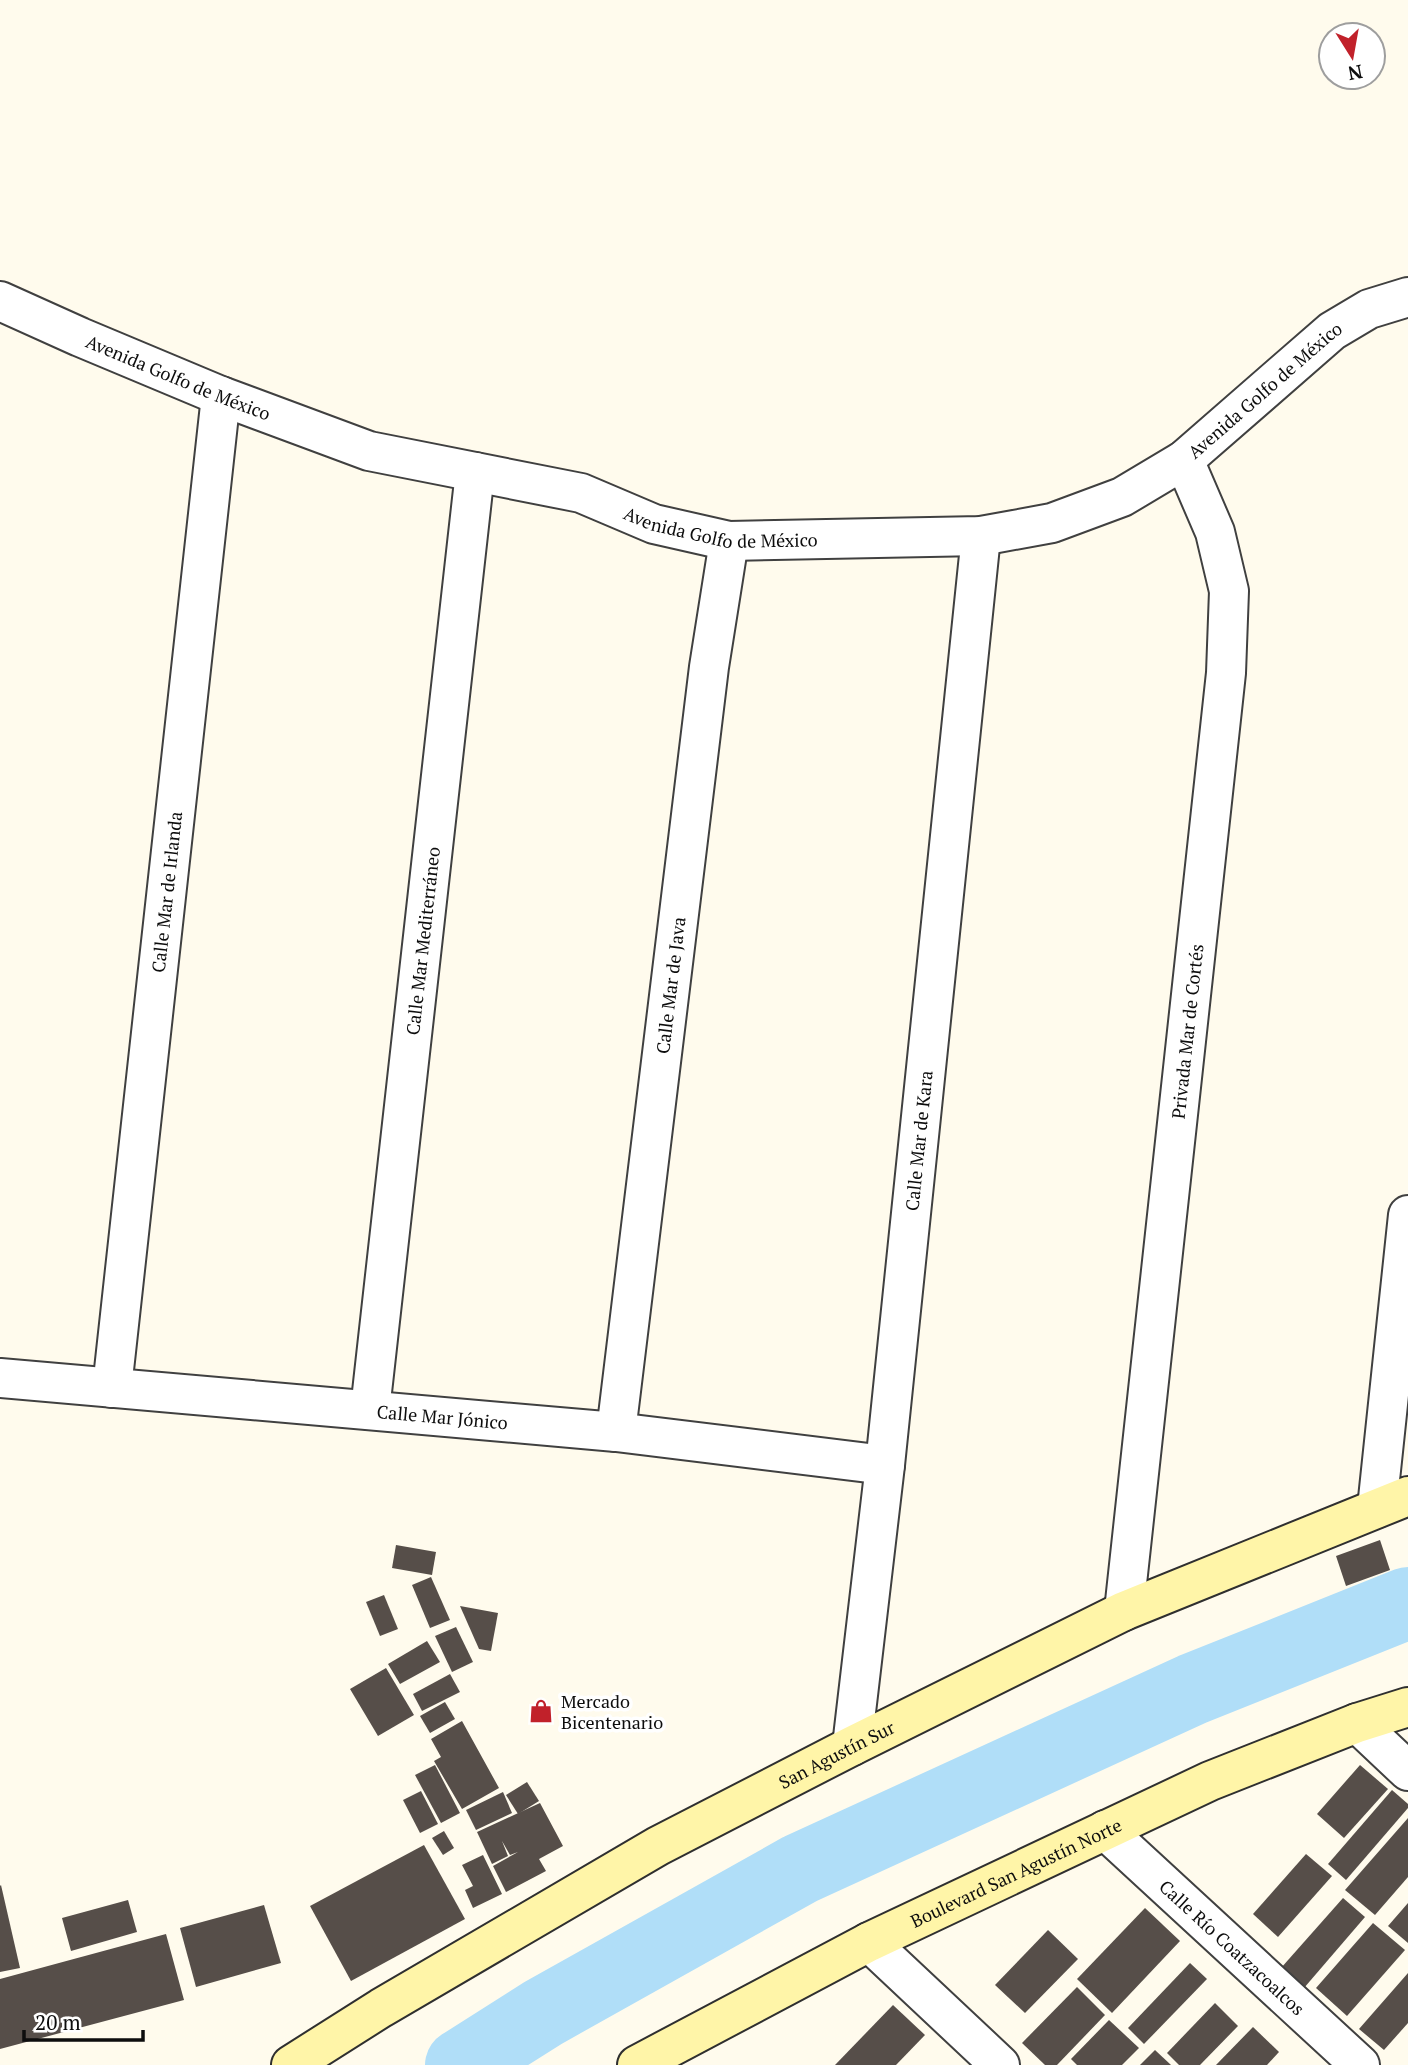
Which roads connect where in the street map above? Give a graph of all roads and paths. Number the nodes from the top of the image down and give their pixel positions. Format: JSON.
{"nodes":[{"id":1,"x":1408,"y":298,"type":"edge"},
{"id":2,"x":0,"y":301,"type":"edge"},
{"id":3,"x":221,"y":396,"type":"junction"},
{"id":4,"x":1184,"y":460,"type":"junction"},
{"id":5,"x":475,"y":472,"type":"junction"},
{"id":6,"x":981,"y":536,"type":"junction"},
{"id":7,"x":729,"y":541,"type":"junction"},
{"id":8,"x":1408,"y":1214,"type":"edge"},
{"id":9,"x":0,"y":1378,"type":"edge"},
{"id":10,"x":112,"y":1388,"type":"junction"},
{"id":11,"x":370,"y":1410,"type":"junction"},
{"id":12,"x":616,"y":1432,"type":"junction"},
{"id":13,"x":885,"y":1465,"type":"junction"},
{"id":14,"x":1393,"y":1502,"type":"edge"},
{"id":15,"x":1124,"y":1611,"type":"junction"},
{"id":16,"x":1408,"y":1707,"type":"edge"},
{"id":17,"x":1357,"y":1723,"type":"junction"},
{"id":18,"x":852,"y":1746,"type":"junction"},
{"id":19,"x":1408,"y":1771,"type":"edge"},
{"id":20,"x":1105,"y":1830,"type":"junction"},
{"id":21,"x":869,"y":1942,"type":"junction"},
{"id":22,"x":291,"y":2065,"type":"edge"},
{"id":23,"x":637,"y":2065,"type":"edge"},
{"id":24,"x":1000,"y":2065,"type":"edge"},
{"id":25,"x":1360,"y":2065,"type":"edge"}],
"edges":[{"from":1,"to":4,"type":"street","name":"Avenida Golfo de México"},
{"from":2,"to":3,"type":"street","name":"Avenida Golfo de México"},
{"from":3,"to":5,"type":"street","name":"Avenida Golfo de México"},
{"from":3,"to":10,"type":"street","name":"Calle Mar de Irlanda"},
{"from":4,"to":6,"type":"street","name":"Avenida Golfo de México"},
{"from":4,"to":15,"type":"street","name":"Privada Mar de Cortés"},
{"from":5,"to":7,"type":"street","name":"Avenida Golfo de México"},
{"from":5,"to":11,"type":"street","name":"Calle Mar Mediterráneo"},
{"from":6,"to":7,"type":"street","name":"Avenida Golfo de México"},
{"from":6,"to":13,"type":"street","name":"Calle Mar de Kara"},
{"from":7,"to":12,"type":"street","name":"Calle Mar de Java"},
{"from":8,"to":14,"type":"street"},
{"from":9,"to":10,"type":"street","name":"Calle Mar Jónico"},
{"from":10,"to":11,"type":"street","name":"Calle Mar Jónico"},
{"from":11,"to":12,"type":"street","name":"Calle Mar Jónico"},
{"from":12,"to":13,"type":"street","name":"Calle Mar Jónico"},
{"from":13,"to":18,"type":"street","name":"Calle Mar de Kara"},
{"from":14,"to":15,"type":"main road","name":"San Agustín Sur"},
{"from":15,"to":18,"type":"main road","name":"San Agustín Sur"},
{"from":16,"to":17,"type":"main road","name":"Boulevard San Agustín Norte"},
{"from":17,"to":19,"type":"street"},
{"from":17,"to":20,"type":"main road","name":"Boulevard San Agustín Norte"},
{"from":18,"to":22,"type":"main road","name":"San Agustín Sur"},
{"from":20,"to":21,"type":"main road","name":"Boulevard San Agustín Norte"},
{"from":20,"to":25,"type":"street","name":"Calle Río Coatzacoalcos"},
{"from":21,"to":23,"type":"main road","name":"Boulevard San Agustín Norte"},
{"from":21,"to":24,"type":"street"}]}
